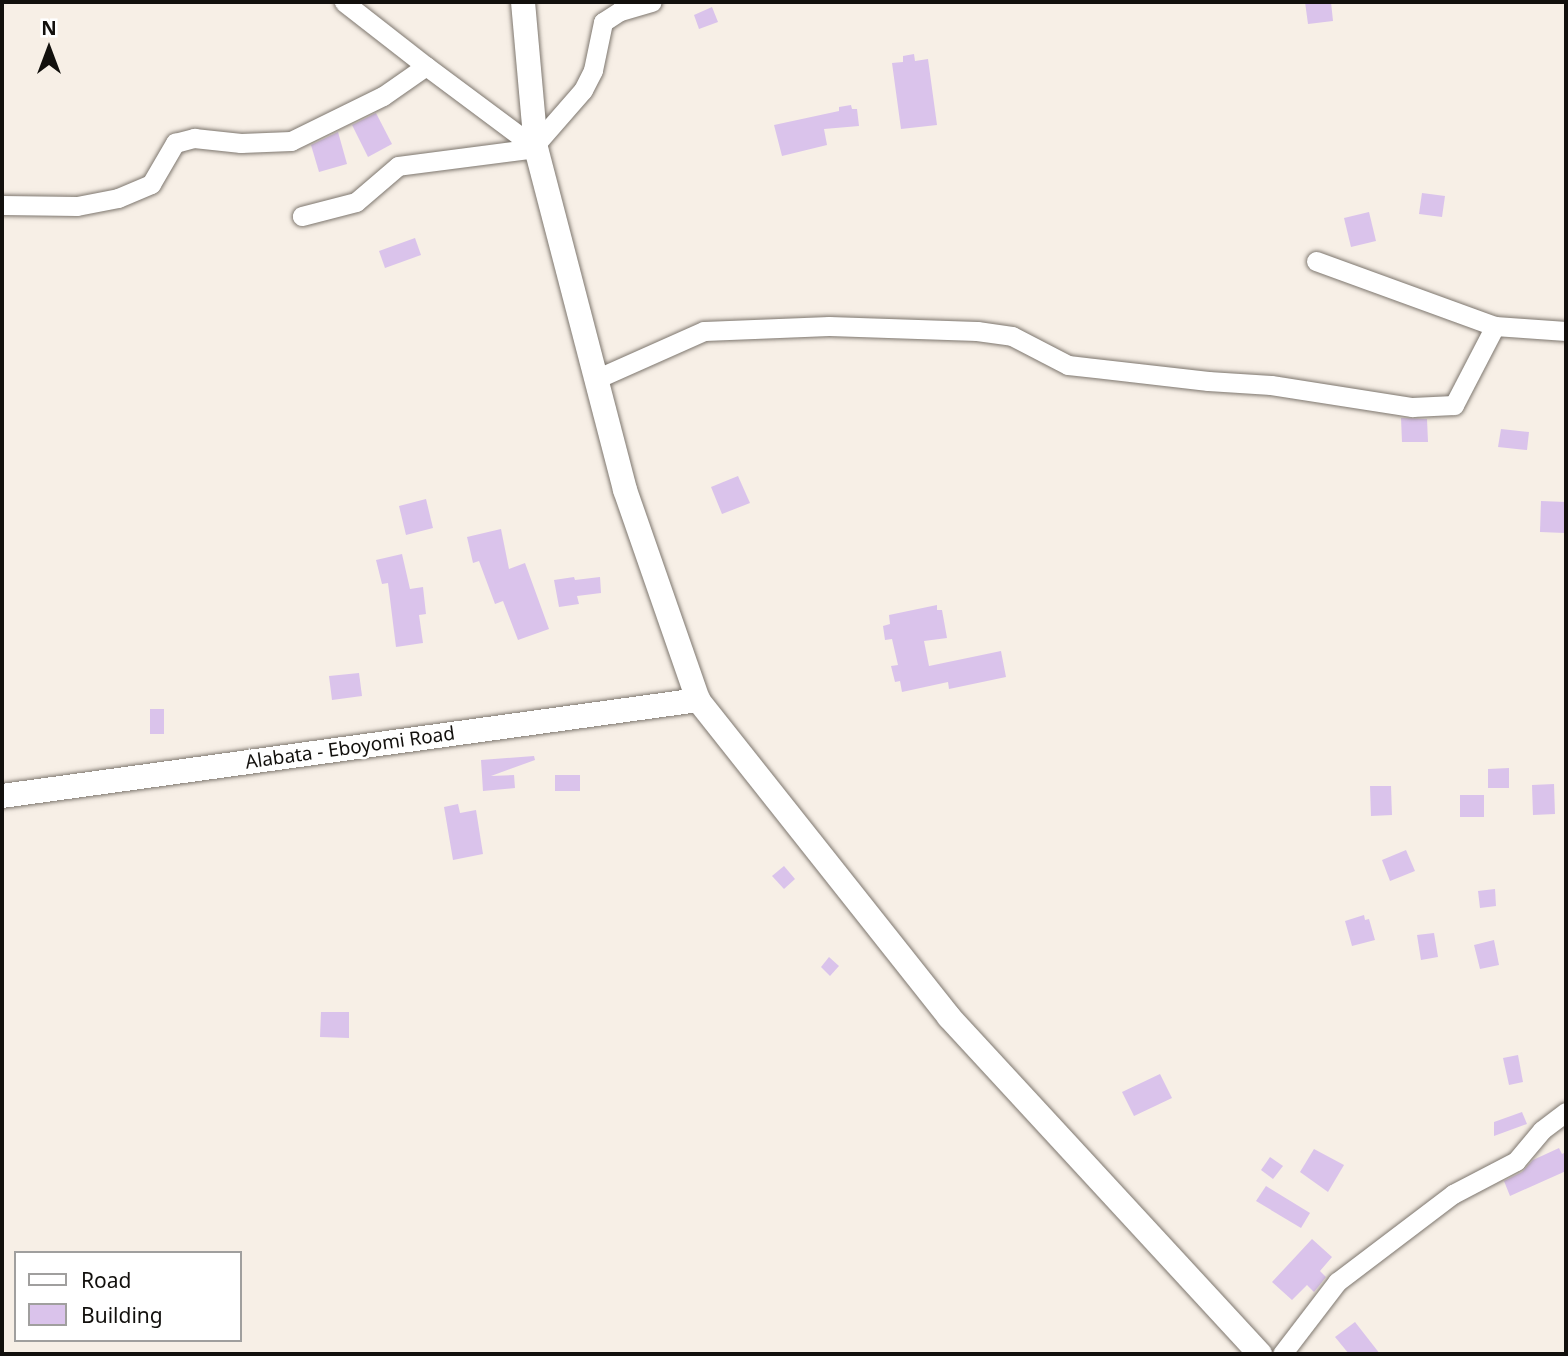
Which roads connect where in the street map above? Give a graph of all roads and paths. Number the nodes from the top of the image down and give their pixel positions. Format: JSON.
{"nodes":[{"id":1,"x":344,"y":2,"type":"edge"},
{"id":2,"x":523,"y":2,"type":"edge"},
{"id":3,"x":652,"y":2,"type":"edge"},
{"id":4,"x":426,"y":66,"type":"junction"},
{"id":5,"x":536,"y":146,"type":"junction"},
{"id":6,"x":2,"y":205,"type":"edge"},
{"id":7,"x":302,"y":216,"type":"dead end"},
{"id":8,"x":1315,"y":261,"type":"dead end"},
{"id":9,"x":1495,"y":326,"type":"junction"},
{"id":10,"x":1566,"y":331,"type":"edge"},
{"id":11,"x":596,"y":379,"type":"junction"},
{"id":12,"x":698,"y":700,"type":"junction"},
{"id":13,"x":2,"y":796,"type":"edge"},
{"id":14,"x":1566,"y":1112,"type":"edge"},
{"id":15,"x":1260,"y":1354,"type":"edge"},
{"id":16,"x":1282,"y":1354,"type":"edge"}],
"edges":[{"from":1,"to":4,"type":"street"},
{"from":2,"to":5,"type":"main road"},
{"from":3,"to":5,"type":"street"},
{"from":4,"to":5,"type":"street"},
{"from":4,"to":6,"type":"street"},
{"from":5,"to":7,"type":"street"},
{"from":5,"to":11,"type":"main road"},
{"from":8,"to":9,"type":"street"},
{"from":9,"to":10,"type":"street"},
{"from":9,"to":11,"type":"street"},
{"from":11,"to":12,"type":"main road"},
{"from":12,"to":13,"type":"main road","name":"Alabata - Eboyomi Road"},
{"from":12,"to":15,"type":"main road"},
{"from":14,"to":16,"type":"street"}]}
